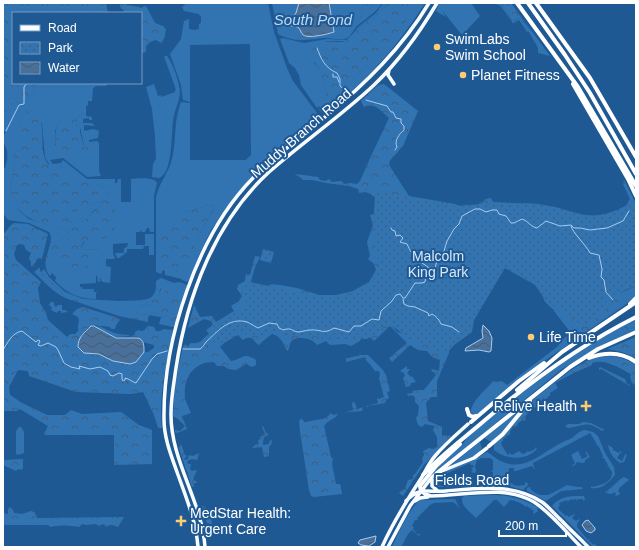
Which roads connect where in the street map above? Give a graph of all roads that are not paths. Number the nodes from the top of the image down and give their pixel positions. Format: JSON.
{"nodes":[{"id":1,"x":429,"y":3,"type":"edge"},
{"id":2,"x":437,"y":3,"type":"edge"},
{"id":3,"x":517,"y":3,"type":"edge"},
{"id":4,"x":528,"y":3,"type":"edge"},
{"id":5,"x":536,"y":3,"type":"edge"},
{"id":6,"x":391,"y":66,"type":"junction"},
{"id":7,"x":564,"y":68,"type":"junction"},
{"id":8,"x":394,"y":84,"type":"dead end"},
{"id":9,"x":636,"y":157,"type":"edge"},
{"id":10,"x":636,"y":174,"type":"edge"},
{"id":11,"x":636,"y":186,"type":"edge"},
{"id":12,"x":636,"y":196,"type":"edge"},
{"id":13,"x":636,"y":298,"type":"edge"},
{"id":14,"x":636,"y":302,"type":"edge"},
{"id":15,"x":616,"y":316,"type":"junction"},
{"id":16,"x":636,"y":317,"type":"edge"},
{"id":17,"x":636,"y":332,"type":"edge"},
{"id":18,"x":568,"y":348,"type":"junction"},
{"id":19,"x":636,"y":362,"type":"edge"},
{"id":20,"x":574,"y":365,"type":"junction"},
{"id":21,"x":536,"y":394,"type":"junction"},
{"id":22,"x":467,"y":409,"type":"dead end"},
{"id":23,"x":479,"y":415,"type":"junction"},
{"id":24,"x":490,"y":416,"type":"junction"},
{"id":25,"x":470,"y":423,"type":"joint"},
{"id":26,"x":465,"y":437,"type":"junction"},
{"id":27,"x":488,"y":447,"type":"joint"},
{"id":28,"x":437,"y":473,"type":"junction"},
{"id":29,"x":423,"y":475,"type":"junction"},
{"id":30,"x":432,"y":477,"type":"junction"},
{"id":31,"x":476,"y":489,"type":"junction"},
{"id":32,"x":421,"y":491,"type":"junction"},
{"id":33,"x":441,"y":492,"type":"junction"},
{"id":34,"x":450,"y":495,"type":"junction"},
{"id":35,"x":437,"y":496,"type":"junction"},
{"id":36,"x":406,"y":500,"type":"junction"},
{"id":37,"x":410,"y":506,"type":"junction"},
{"id":38,"x":198,"y":547,"type":"edge"},
{"id":39,"x":205,"y":547,"type":"edge"},
{"id":40,"x":381,"y":547,"type":"edge"},
{"id":41,"x":388,"y":547,"type":"edge"},
{"id":42,"x":581,"y":547,"type":"edge"},
{"id":43,"x":588,"y":547,"type":"edge"}],
"edges":[{"from":1,"to":38,"type":"main road","name":"Muddy Branch Road"},
{"from":2,"to":6,"type":"main road","name":"Muddy Branch Road"},
{"from":3,"to":7,"type":"highway"},
{"from":4,"to":10,"type":"highway"},
{"from":5,"to":9,"type":"highway"},
{"from":6,"to":8,"type":"main road"},
{"from":6,"to":39,"type":"main road","name":"Muddy Branch Road"},
{"from":7,"to":11,"type":"highway"},
{"from":7,"to":12,"type":"highway"},
{"from":13,"to":15,"type":"highway"},
{"from":14,"to":15,"type":"highway"},
{"from":15,"to":18,"type":"highway"},
{"from":16,"to":24,"type":"highway"},
{"from":17,"to":20,"type":"highway"},
{"from":18,"to":23,"type":"highway"},
{"from":18,"to":24,"type":"highway"},
{"from":19,"to":20,"type":"highway"},
{"from":20,"to":21,"type":"highway"},
{"from":21,"to":27,"type":"highway"},
{"from":21,"to":28,"type":"highway"},
{"from":22,"to":23,"type":"highway"},
{"from":23,"to":25,"type":"highway"},
{"from":24,"to":26,"type":"highway"},
{"from":25,"to":29,"type":"main road"},
{"from":26,"to":29,"type":"highway"},
{"from":26,"to":32,"type":"highway"},
{"from":27,"to":28,"type":"main road"},
{"from":28,"to":30,"type":"main road"},
{"from":29,"to":36,"type":"main road"},
{"from":30,"to":32,"type":"main road"},
{"from":30,"to":33,"type":"main road"},
{"from":31,"to":33,"type":"main road","name":"Fields Road"},
{"from":31,"to":34,"type":"main road"},
{"from":31,"to":43,"type":"main road","name":"Fields Road"},
{"from":32,"to":33,"type":"main road","name":"Fields Road"},
{"from":32,"to":35,"type":"main road","name":"Fields Road"},
{"from":32,"to":36,"type":"main road"},
{"from":32,"to":37,"type":"main road"},
{"from":34,"to":35,"type":"main road","name":"Fields Road"},
{"from":34,"to":42,"type":"main road","name":"Fields Road"},
{"from":35,"to":37,"type":"main road"},
{"from":36,"to":40,"type":"main road"},
{"from":37,"to":41,"type":"main road"}]}
